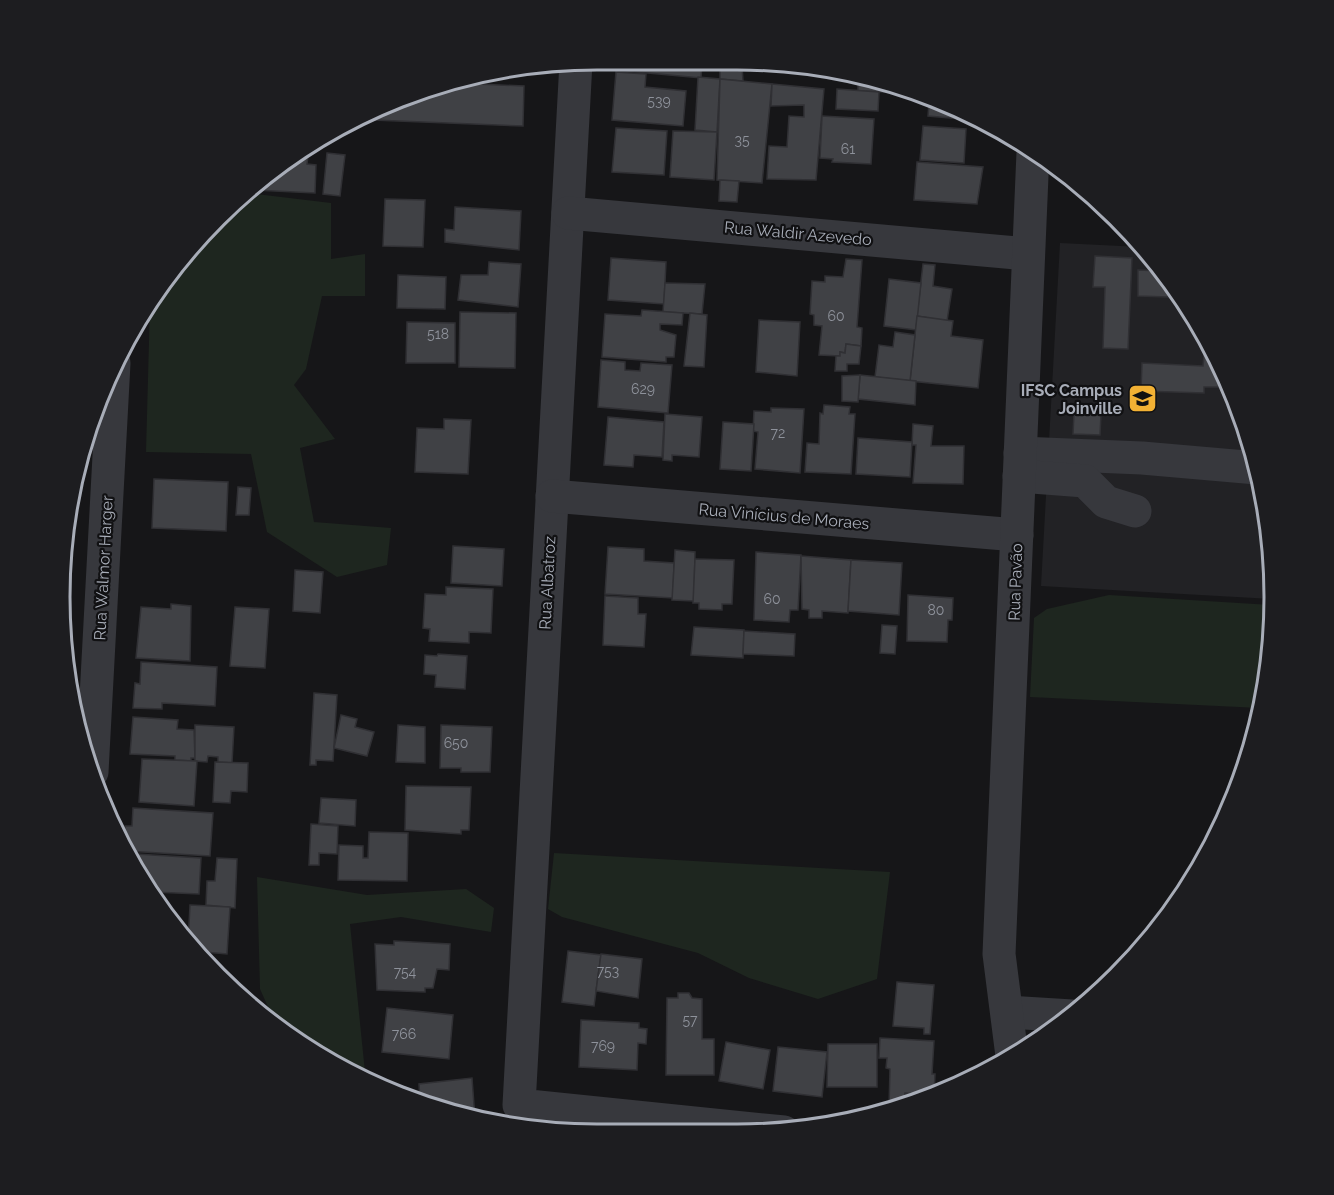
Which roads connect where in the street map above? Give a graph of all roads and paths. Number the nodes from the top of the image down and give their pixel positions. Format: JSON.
{"nodes":[{"id":1,"x":576,"y":71,"type":"edge"},
{"id":2,"x":1033,"y":162,"type":"edge"},
{"id":3,"x":568,"y":213,"type":"junction"},
{"id":4,"x":1028,"y":254,"type":"junction"},
{"id":5,"x":112,"y":393,"type":"edge"},
{"id":6,"x":1019,"y":464,"type":"junction"},
{"id":7,"x":1247,"y":467,"type":"edge"},
{"id":8,"x":552,"y":496,"type":"junction"},
{"id":9,"x":1135,"y":511,"type":"dead end"},
{"id":10,"x":1017,"y":535,"type":"junction"},
{"id":11,"x":93,"y":751,"type":"edge"},
{"id":12,"x":1008,"y":1012,"type":"junction"},
{"id":13,"x":1058,"y":1015,"type":"edge"},
{"id":14,"x":1011,"y":1047,"type":"edge"},
{"id":15,"x":708,"y":1124,"type":"edge"}],
"edges":[{"from":1,"to":3,"type":"street","name":"Rua Albatroz"},
{"from":2,"to":4,"type":"street","name":"Rua Pavão"},
{"from":3,"to":4,"type":"street","name":"Rua Waldir Azevedo"},
{"from":3,"to":8,"type":"street","name":"Rua Albatroz"},
{"from":4,"to":6,"type":"street","name":"Rua Pavão"},
{"from":5,"to":11,"type":"street","name":"Rua Walmor Harger"},
{"from":6,"to":7,"type":"street"},
{"from":6,"to":9,"type":"street"},
{"from":6,"to":10,"type":"street","name":"Rua Pavão"},
{"from":8,"to":10,"type":"street","name":"Rua Vinícius de Moraes"},
{"from":8,"to":15,"type":"street","name":"Rua Albatroz"},
{"from":10,"to":12,"type":"street","name":"Rua Pavão"},
{"from":12,"to":13,"type":"street"},
{"from":12,"to":14,"type":"street","name":"Rua Pavão"}]}
